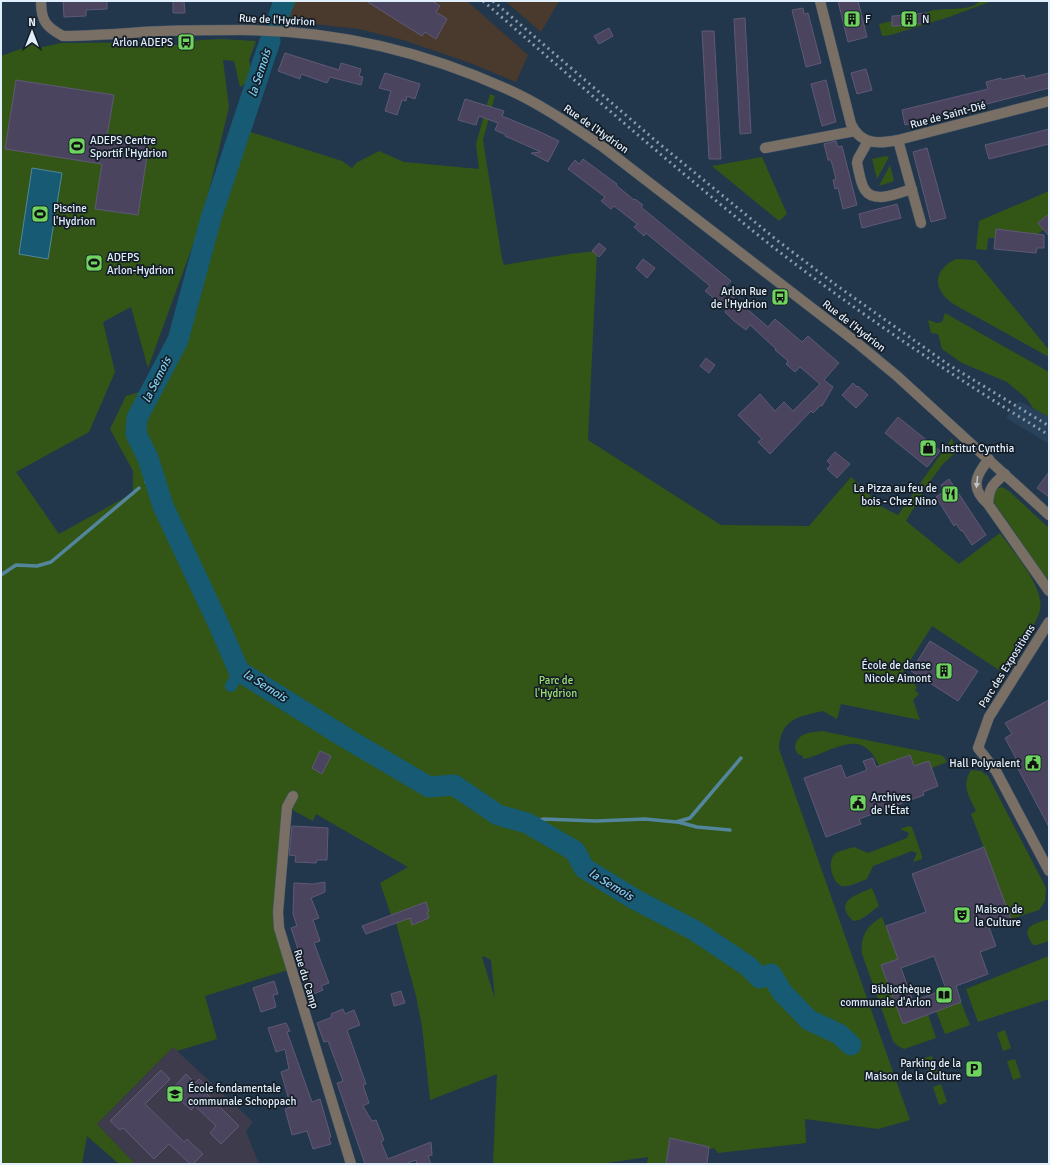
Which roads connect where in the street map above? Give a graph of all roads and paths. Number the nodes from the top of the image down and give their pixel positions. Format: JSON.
{"nodes":[{"id":1,"x":41,"y":1,"type":"edge"},
{"id":2,"x":820,"y":1,"type":"edge"},
{"id":3,"x":1049,"y":101,"type":"edge"},
{"id":4,"x":855,"y":132,"type":"junction"},
{"id":5,"x":898,"y":140,"type":"junction"},
{"id":6,"x":868,"y":141,"type":"junction"},
{"id":7,"x":765,"y":148,"type":"dead end"},
{"id":8,"x":912,"y":189,"type":"junction"},
{"id":9,"x":921,"y":223,"type":"dead end"},
{"id":10,"x":989,"y":459,"type":"junction"},
{"id":11,"x":1005,"y":474,"type":"junction"},
{"id":12,"x":988,"y":504,"type":"junction"},
{"id":13,"x":1049,"y":515,"type":"edge"},
{"id":14,"x":1049,"y":591,"type":"edge"},
{"id":15,"x":1049,"y":622,"type":"edge"},
{"id":16,"x":293,"y":796,"type":"dead end"},
{"id":17,"x":1049,"y":871,"type":"edge"},
{"id":18,"x":351,"y":1164,"type":"edge"}],
"edges":[{"from":1,"to":10,"type":"street","name":"Rue de l'Hydrion"},
{"from":2,"to":4,"type":"street"},
{"from":3,"to":5,"type":"street","name":"Rue de Saint-Dié"},
{"from":4,"to":6,"type":"street"},
{"from":4,"to":7,"type":"street"},
{"from":5,"to":6,"type":"street","name":"Rue de Saint-Dié"},
{"from":5,"to":8,"type":"street"},
{"from":6,"to":8,"type":"street"},
{"from":8,"to":9,"type":"street"},
{"from":10,"to":11,"type":"street","name":"Rue de l'Hydrion"},
{"from":10,"to":12,"type":"street","one_way":true},
{"from":11,"to":12,"type":"street"},
{"from":11,"to":13,"type":"street","name":"Rue de l'Hydrion"},
{"from":12,"to":14,"type":"street"},
{"from":15,"to":17,"type":"street","name":"Parc des Expositions"},
{"from":16,"to":18,"type":"street","name":"Rue du Camp"}]}
